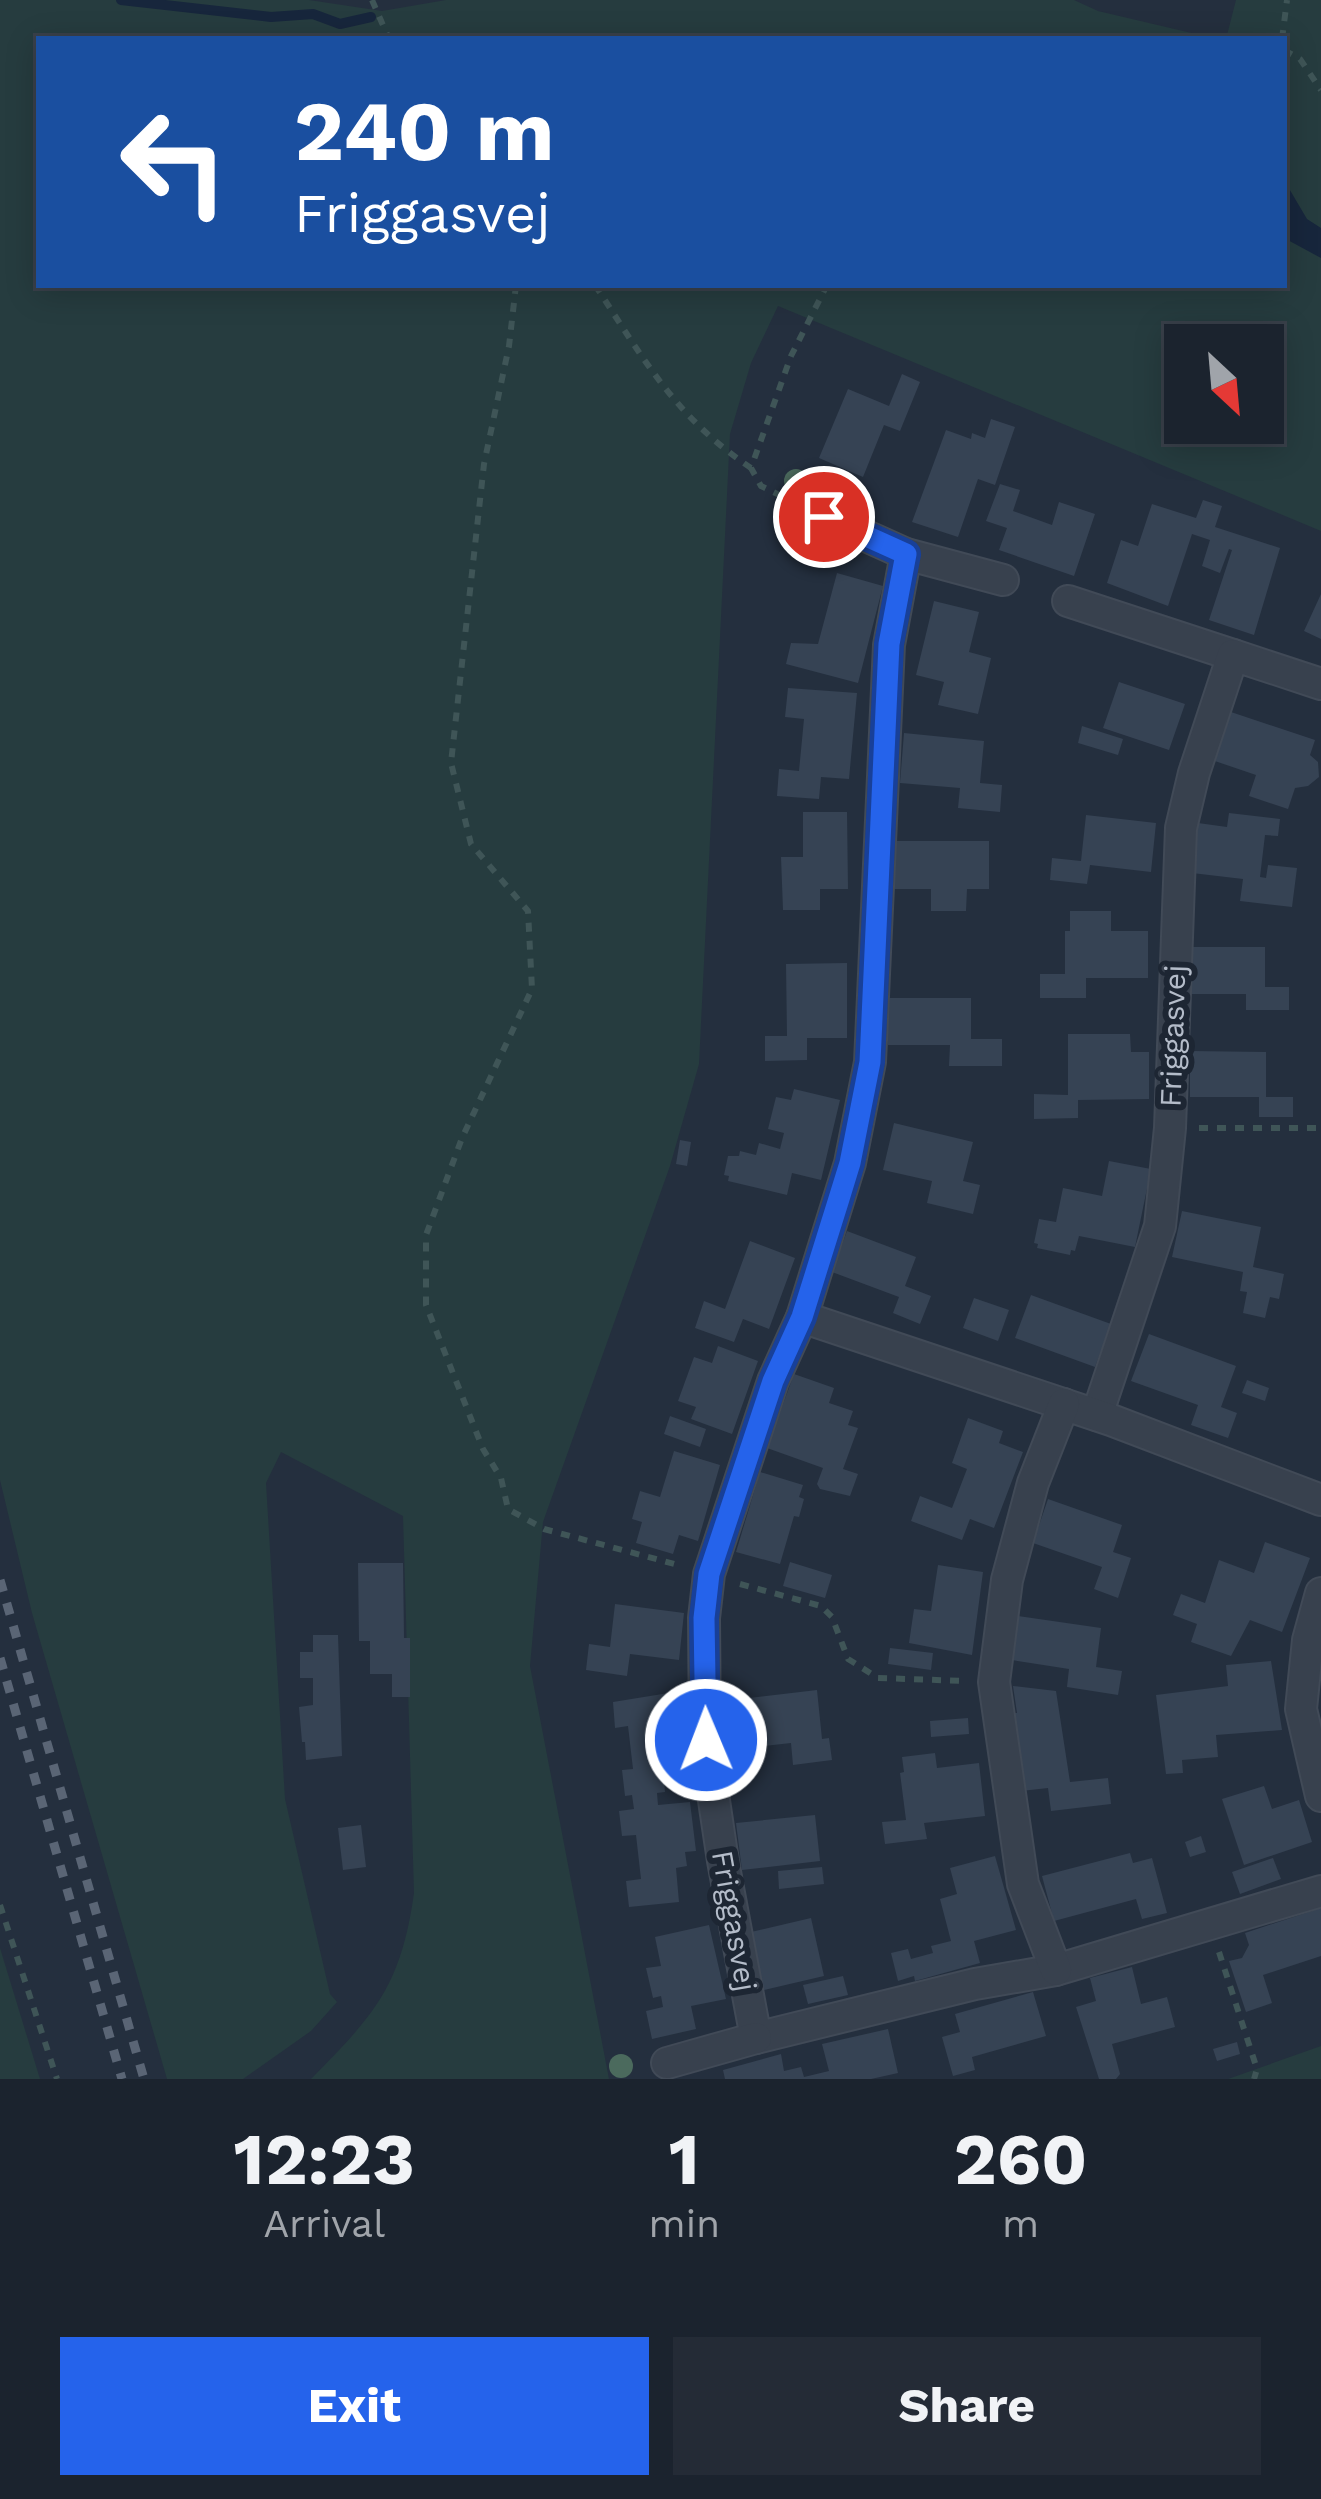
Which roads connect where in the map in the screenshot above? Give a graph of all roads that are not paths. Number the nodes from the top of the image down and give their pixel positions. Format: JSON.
{"nodes":[{"id":1,"x":824,"y":517,"type":"road end"},
{"id":2,"x":906,"y":554,"type":"junction"},
{"id":3,"x":1003,"y":580,"type":"dead end"},
{"id":4,"x":1067,"y":601,"type":"dead end"},
{"id":5,"x":1233,"y":655,"type":"junction"},
{"id":6,"x":1321,"y":684,"type":"edge"},
{"id":7,"x":802,"y":1317,"type":"junction"},
{"id":8,"x":1064,"y":1404,"type":"junction"},
{"id":9,"x":1097,"y":1415,"type":"junction"},
{"id":10,"x":1321,"y":1500,"type":"edge"},
{"id":11,"x":1321,"y":1593,"type":"edge"},
{"id":12,"x":1321,"y":1796,"type":"edge"},
{"id":13,"x":1321,"y":1892,"type":"edge"},
{"id":14,"x":1056,"y":1970,"type":"junction"},
{"id":15,"x":756,"y":2038,"type":"junction"},
{"id":16,"x":667,"y":2063,"type":"dead end"}],
"edges":[{"from":1,"to":2,"type":"street"},
{"from":2,"to":3,"type":"street"},
{"from":2,"to":7,"type":"street","name":"Friggasvej"},
{"from":4,"to":5,"type":"street"},
{"from":5,"to":6,"type":"street"},
{"from":5,"to":9,"type":"street","name":"Friggasvej"},
{"from":7,"to":8,"type":"street"},
{"from":7,"to":15,"type":"street","name":"Friggasvej"},
{"from":8,"to":9,"type":"street"},
{"from":8,"to":14,"type":"street"},
{"from":9,"to":10,"type":"street"},
{"from":11,"to":12,"type":"street"},
{"from":13,"to":14,"type":"street"},
{"from":14,"to":15,"type":"street"},
{"from":15,"to":16,"type":"street"}]}
